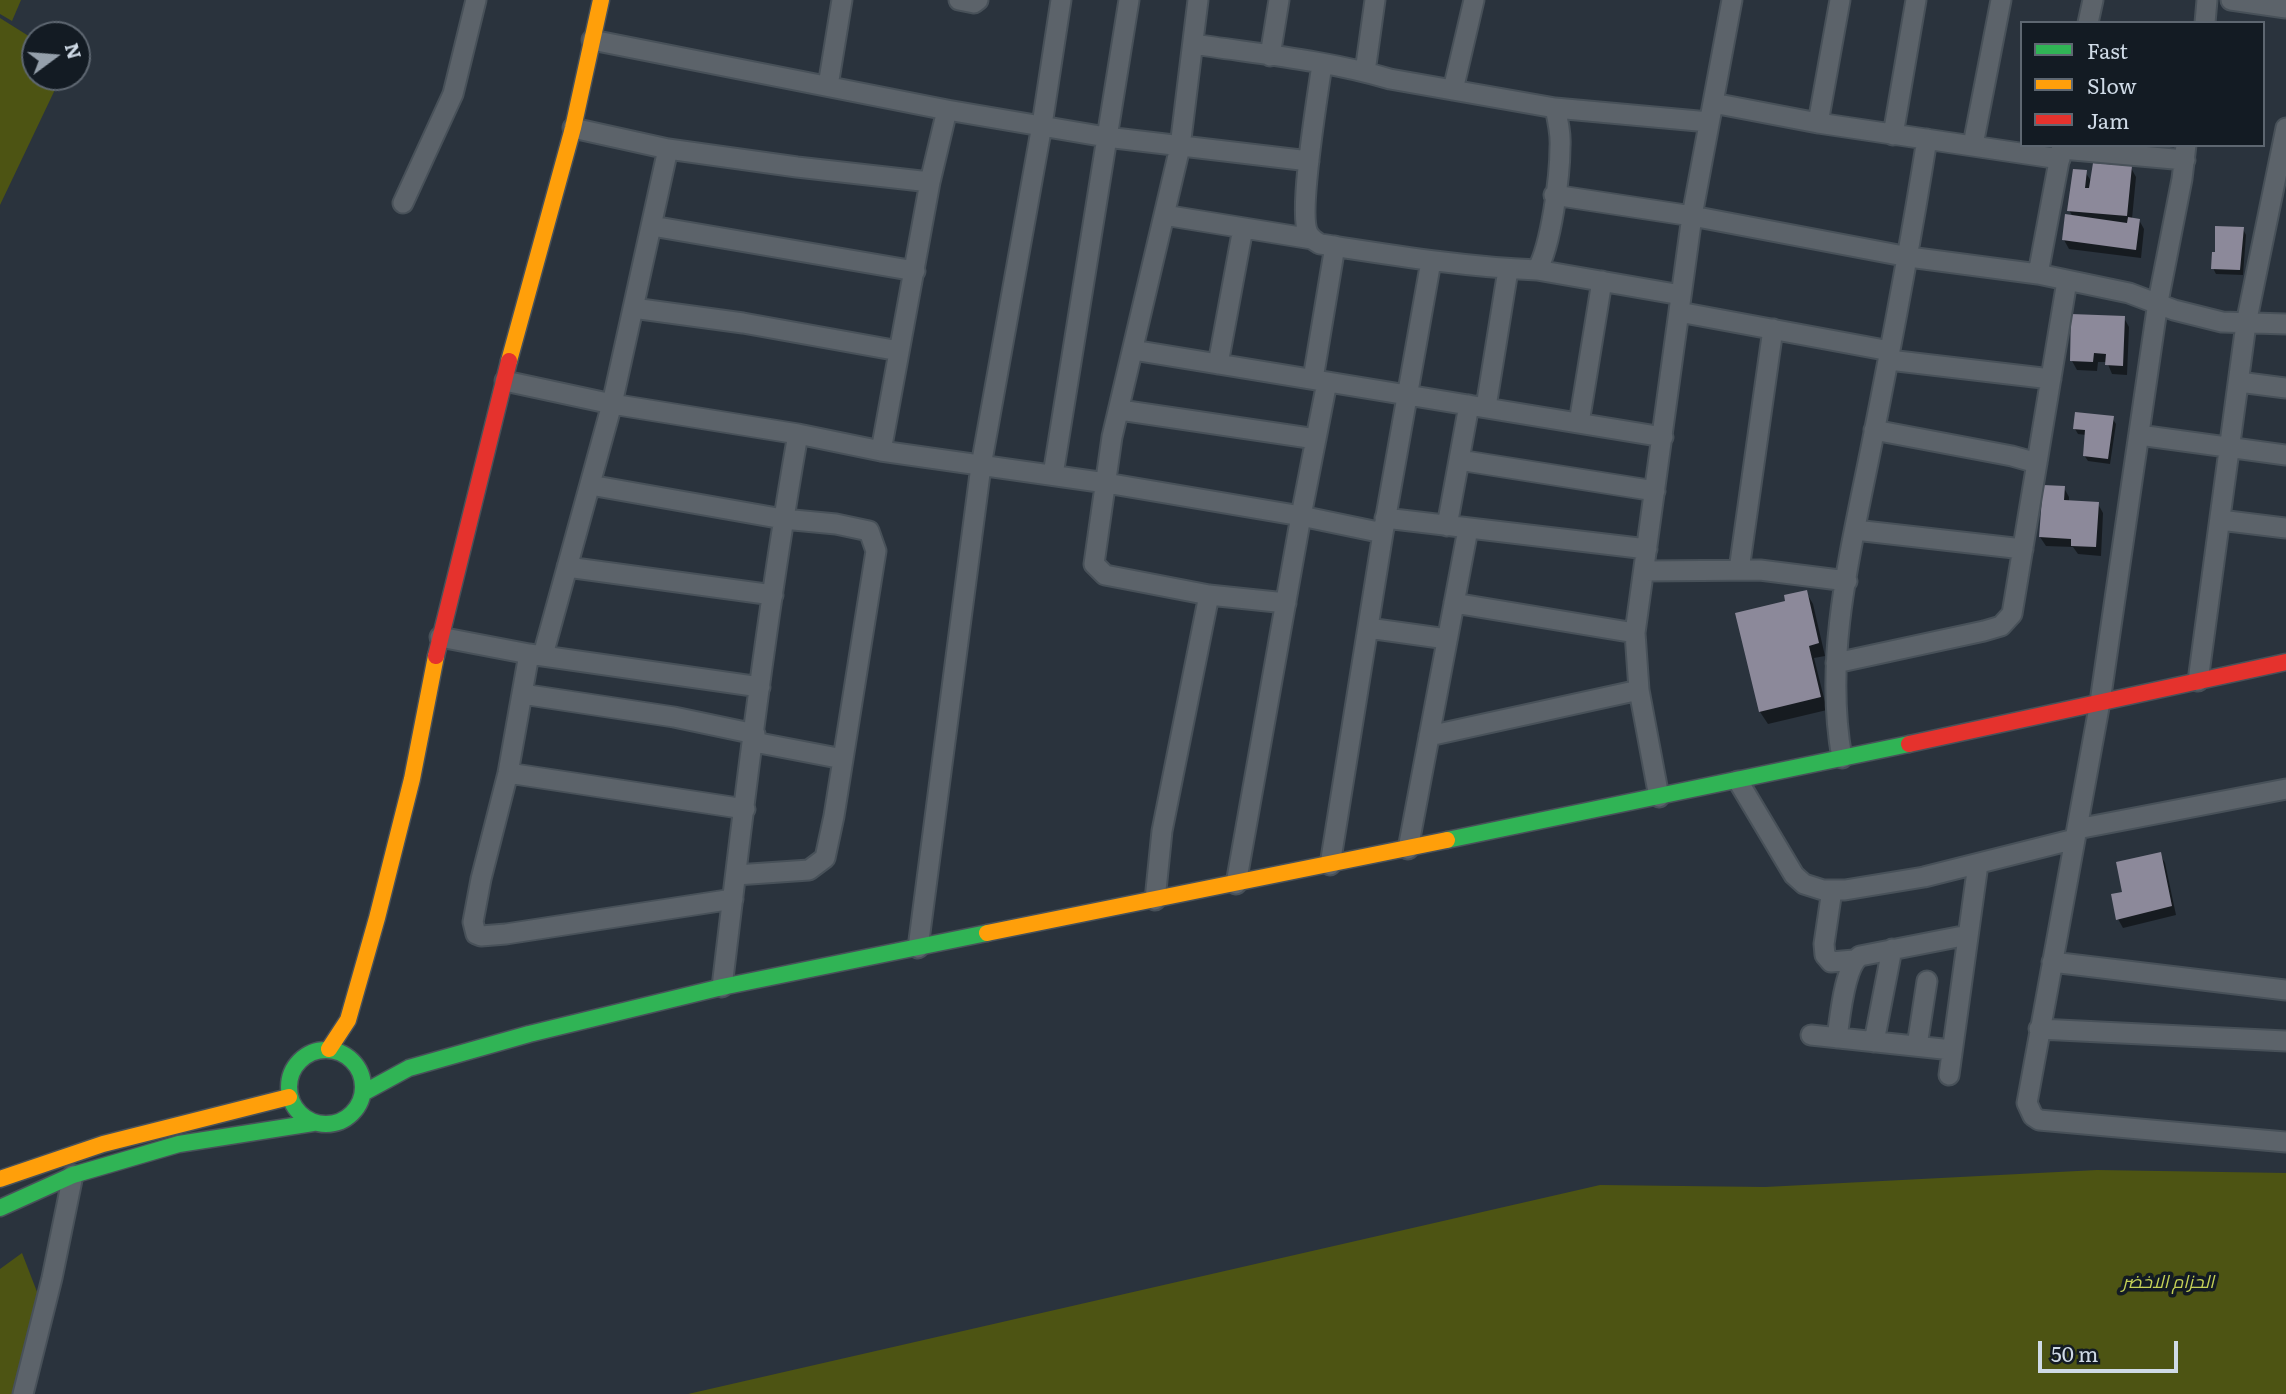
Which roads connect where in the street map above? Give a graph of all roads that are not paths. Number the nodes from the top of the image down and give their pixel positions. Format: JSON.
{"nodes":[{"id":1,"x":476,"y":0,"type":"edge"},
{"id":2,"x":601,"y":0,"type":"edge"},
{"id":3,"x":842,"y":0,"type":"edge"},
{"id":4,"x":960,"y":0,"type":"edge"},
{"id":5,"x":978,"y":0,"type":"edge"},
{"id":6,"x":1061,"y":0,"type":"edge"},
{"id":7,"x":1129,"y":0,"type":"edge"},
{"id":8,"x":1198,"y":0,"type":"edge"},
{"id":9,"x":1279,"y":0,"type":"edge"},
{"id":10,"x":1375,"y":0,"type":"edge"},
{"id":11,"x":1474,"y":0,"type":"edge"},
{"id":12,"x":1732,"y":0,"type":"edge"},
{"id":13,"x":1840,"y":0,"type":"edge"},
{"id":14,"x":1916,"y":0,"type":"edge"},
{"id":15,"x":2001,"y":0,"type":"edge"},
{"id":16,"x":2093,"y":0,"type":"edge"},
{"id":17,"x":2207,"y":0,"type":"edge"},
{"id":18,"x":2231,"y":0,"type":"edge"},
{"id":19,"x":2286,"y":8,"type":"edge"},
{"id":20,"x":2088,"y":21,"type":"edge"},
{"id":21,"x":2205,"y":21,"type":"edge"},
{"id":22,"x":592,"y":40,"type":"junction"},
{"id":23,"x":1193,"y":44,"type":"junction"},
{"id":24,"x":1270,"y":56,"type":"junction"},
{"id":25,"x":1322,"y":64,"type":"junction"},
{"id":26,"x":1365,"y":72,"type":"junction"},
{"id":27,"x":828,"y":86,"type":"junction"},
{"id":28,"x":1453,"y":90,"type":"junction"},
{"id":29,"x":1555,"y":108,"type":"junction"},
{"id":30,"x":947,"y":110,"type":"junction"},
{"id":31,"x":1711,"y":113,"type":"junction"},
{"id":32,"x":1818,"y":123,"type":"junction"},
{"id":33,"x":1042,"y":125,"type":"junction"},
{"id":34,"x":573,"y":128,"type":"junction"},
{"id":35,"x":2286,"y":128,"type":"edge"},
{"id":36,"x":1893,"y":135,"type":"junction"},
{"id":37,"x":1106,"y":137,"type":"junction"},
{"id":38,"x":1927,"y":139,"type":"junction"},
{"id":39,"x":1973,"y":145,"type":"junction"},
{"id":40,"x":1180,"y":147,"type":"junction"},
{"id":41,"x":668,"y":149,"type":"junction"},
{"id":42,"x":2061,"y":151,"type":"edge"},
{"id":43,"x":2185,"y":153,"type":"edge"},
{"id":44,"x":1309,"y":161,"type":"junction"},
{"id":45,"x":930,"y":182,"type":"junction"},
{"id":46,"x":1554,"y":195,"type":"junction"},
{"id":47,"x":403,"y":203,"type":"dead end"},
{"id":48,"x":2279,"y":203,"type":"edge"},
{"id":49,"x":1164,"y":215,"type":"junction"},
{"id":50,"x":1692,"y":216,"type":"junction"},
{"id":51,"x":652,"y":226,"type":"junction"},
{"id":52,"x":1243,"y":228,"type":"junction"},
{"id":53,"x":1312,"y":239,"type":"junction"},
{"id":54,"x":1335,"y":246,"type":"junction"},
{"id":55,"x":1909,"y":257,"type":"junction"},
{"id":56,"x":1431,"y":261,"type":"junction"},
{"id":57,"x":1508,"y":270,"type":"junction"},
{"id":58,"x":1536,"y":270,"type":"junction"},
{"id":59,"x":915,"y":271,"type":"junction"},
{"id":60,"x":2038,"y":274,"type":"junction"},
{"id":61,"x":1602,"y":281,"type":"junction"},
{"id":62,"x":2067,"y":281,"type":"junction"},
{"id":63,"x":2158,"y":302,"type":"junction"},
{"id":64,"x":1680,"y":304,"type":"junction"},
{"id":65,"x":633,"y":308,"type":"junction"},
{"id":66,"x":2246,"y":324,"type":"junction"},
{"id":67,"x":2286,"y":324,"type":"edge"},
{"id":68,"x":1773,"y":329,"type":"junction"},
{"id":69,"x":899,"y":351,"type":"junction"},
{"id":70,"x":1133,"y":351,"type":"junction"},
{"id":71,"x":1889,"y":356,"type":"junction"},
{"id":72,"x":1218,"y":364,"type":"junction"},
{"id":73,"x":2051,"y":379,"type":"junction"},
{"id":74,"x":505,"y":381,"type":"junction"},
{"id":75,"x":1320,"y":381,"type":"junction"},
{"id":76,"x":2239,"y":382,"type":"junction"},
{"id":77,"x":2286,"y":388,"type":"edge"},
{"id":78,"x":1407,"y":395,"type":"junction"},
{"id":79,"x":612,"y":404,"type":"junction"},
{"id":80,"x":1478,"y":406,"type":"junction"},
{"id":81,"x":1120,"y":410,"type":"junction"},
{"id":82,"x":1579,"y":423,"type":"junction"},
{"id":83,"x":1874,"y":430,"type":"junction"},
{"id":84,"x":798,"y":434,"type":"junction"},
{"id":85,"x":2139,"y":435,"type":"junction"},
{"id":86,"x":1663,"y":437,"type":"junction"},
{"id":87,"x":1316,"y":439,"type":"junction"},
{"id":88,"x":2230,"y":446,"type":"junction"},
{"id":89,"x":881,"y":451,"type":"junction"},
{"id":90,"x":2286,"y":455,"type":"edge"},
{"id":91,"x":1459,"y":460,"type":"junction"},
{"id":92,"x":2037,"y":463,"type":"junction"},
{"id":93,"x":981,"y":466,"type":"junction"},
{"id":94,"x":1053,"y":475,"type":"junction"},
{"id":95,"x":1106,"y":483,"type":"junction"},
{"id":96,"x":590,"y":485,"type":"junction"},
{"id":97,"x":1655,"y":491,"type":"junction"},
{"id":98,"x":1301,"y":516,"type":"junction"},
{"id":99,"x":783,"y":519,"type":"junction"},
{"id":100,"x":2220,"y":520,"type":"junction"},
{"id":101,"x":1384,"y":526,"type":"junction"},
{"id":102,"x":1447,"y":526,"type":"junction"},
{"id":103,"x":2286,"y":528,"type":"edge"},
{"id":104,"x":1468,"y":529,"type":"junction"},
{"id":105,"x":1855,"y":530,"type":"junction"},
{"id":106,"x":1647,"y":549,"type":"junction"},
{"id":107,"x":2023,"y":549,"type":"junction"},
{"id":108,"x":567,"y":568,"type":"junction"},
{"id":109,"x":1739,"y":570,"type":"junction"},
{"id":110,"x":1644,"y":571,"type":"junction"},
{"id":111,"x":1847,"y":581,"type":"junction"},
{"id":112,"x":773,"y":595,"type":"junction"},
{"id":113,"x":1209,"y":596,"type":"junction"},
{"id":114,"x":1286,"y":603,"type":"junction"},
{"id":115,"x":1454,"y":603,"type":"junction"},
{"id":116,"x":1368,"y":628,"type":"junction"},
{"id":117,"x":1635,"y":634,"type":"junction"},
{"id":118,"x":440,"y":637,"type":"junction"},
{"id":119,"x":1447,"y":639,"type":"junction"},
{"id":120,"x":536,"y":655,"type":"junction"},
{"id":121,"x":2286,"y":662,"type":"edge"},
{"id":122,"x":1836,"y":663,"type":"junction"},
{"id":123,"x":2197,"y":681,"type":"junction"},
{"id":124,"x":760,"y":687,"type":"junction"},
{"id":125,"x":1639,"y":690,"type":"junction"},
{"id":126,"x":522,"y":694,"type":"junction"},
{"id":127,"x":2100,"y":702,"type":"junction"},
{"id":128,"x":1429,"y":736,"type":"junction"},
{"id":129,"x":754,"y":738,"type":"junction"},
{"id":130,"x":1842,"y":758,"type":"junction"},
{"id":131,"x":844,"y":759,"type":"junction"},
{"id":132,"x":508,"y":774,"type":"junction"},
{"id":133,"x":1738,"y":781,"type":"junction"},
{"id":134,"x":2286,"y":789,"type":"edge"},
{"id":135,"x":1659,"y":797,"type":"junction"},
{"id":136,"x":745,"y":809,"type":"junction"},
{"id":137,"x":2076,"y":834,"type":"junction"},
{"id":138,"x":1408,"y":849,"type":"junction"},
{"id":139,"x":1978,"y":864,"type":"junction"},
{"id":140,"x":1330,"y":865,"type":"junction"},
{"id":141,"x":736,"y":875,"type":"junction"},
{"id":142,"x":1236,"y":884,"type":"junction"},
{"id":143,"x":1832,"y":890,"type":"junction"},
{"id":144,"x":733,"y":899,"type":"junction"},
{"id":145,"x":1155,"y":900,"type":"junction"},
{"id":146,"x":1968,"y":935,"type":"junction"},
{"id":147,"x":918,"y":948,"type":"junction"},
{"id":148,"x":1892,"y":949,"type":"junction"},
{"id":149,"x":1854,"y":960,"type":"junction"},
{"id":150,"x":2052,"y":962,"type":"junction"},
{"id":151,"x":1927,"y":981,"type":"dead end"},
{"id":152,"x":722,"y":987,"type":"junction"},
{"id":153,"x":2286,"y":990,"type":"edge"},
{"id":154,"x":348,"y":1020,"type":"junction"},
{"id":155,"x":2039,"y":1029,"type":"junction"},
{"id":156,"x":1811,"y":1035,"type":"dead end"},
{"id":157,"x":1837,"y":1038,"type":"junction"},
{"id":158,"x":2286,"y":1041,"type":"edge"},
{"id":159,"x":1874,"y":1042,"type":"junction"},
{"id":160,"x":1917,"y":1046,"type":"junction"},
{"id":161,"x":329,"y":1049,"type":"junction"},
{"id":162,"x":1952,"y":1050,"type":"junction"},
{"id":163,"x":358,"y":1068,"type":"junction"},
{"id":164,"x":409,"y":1068,"type":"junction"},
{"id":165,"x":1949,"y":1075,"type":"dead end"},
{"id":166,"x":362,"y":1093,"type":"junction"},
{"id":167,"x":289,"y":1097,"type":"junction"},
{"id":168,"x":313,"y":1123,"type":"junction"},
{"id":169,"x":2286,"y":1142,"type":"edge"},
{"id":170,"x":73,"y":1175,"type":"junction"},
{"id":171,"x":0,"y":1179,"type":"edge"},
{"id":172,"x":0,"y":1208,"type":"edge"},
{"id":173,"x":23,"y":1394,"type":"edge"}],
"edges":[{"from":1,"to":47,"type":"street"},
{"from":2,"to":22,"type":"street"},
{"from":3,"to":27,"type":"street"},
{"from":4,"to":5,"type":"street"},
{"from":6,"to":33,"type":"street"},
{"from":7,"to":37,"type":"street"},
{"from":8,"to":23,"type":"street"},
{"from":9,"to":24,"type":"street"},
{"from":10,"to":26,"type":"street"},
{"from":11,"to":28,"type":"street"},
{"from":12,"to":31,"type":"street"},
{"from":13,"to":32,"type":"street"},
{"from":14,"to":36,"type":"street"},
{"from":15,"to":39,"type":"street"},
{"from":16,"to":20,"type":"street"},
{"from":17,"to":21,"type":"street"},
{"from":18,"to":19,"type":"street"},
{"from":22,"to":27,"type":"street"},
{"from":22,"to":34,"type":"street"},
{"from":23,"to":24,"type":"street"},
{"from":23,"to":40,"type":"street"},
{"from":24,"to":25,"type":"street"},
{"from":25,"to":26,"type":"street"},
{"from":25,"to":44,"type":"street"},
{"from":26,"to":28,"type":"street"},
{"from":27,"to":30,"type":"street"},
{"from":28,"to":29,"type":"street"},
{"from":29,"to":31,"type":"street"},
{"from":29,"to":46,"type":"street"},
{"from":30,"to":33,"type":"street"},
{"from":30,"to":45,"type":"street"},
{"from":31,"to":32,"type":"street"},
{"from":31,"to":50,"type":"street"},
{"from":32,"to":36,"type":"street"},
{"from":33,"to":37,"type":"street"},
{"from":33,"to":93,"type":"street"},
{"from":34,"to":41,"type":"street"},
{"from":34,"to":74,"type":"street"},
{"from":35,"to":48,"type":"street"},
{"from":36,"to":38,"type":"street"},
{"from":37,"to":40,"type":"street"},
{"from":37,"to":94,"type":"street"},
{"from":38,"to":39,"type":"street"},
{"from":38,"to":55,"type":"street"},
{"from":39,"to":42,"type":"street"},
{"from":40,"to":44,"type":"street"},
{"from":40,"to":49,"type":"street"},
{"from":41,"to":45,"type":"street"},
{"from":41,"to":51,"type":"street"},
{"from":42,"to":43,"type":"street"},
{"from":42,"to":60,"type":"street"},
{"from":43,"to":63,"type":"street"},
{"from":44,"to":53,"type":"street"},
{"from":45,"to":59,"type":"street"},
{"from":46,"to":50,"type":"street"},
{"from":46,"to":58,"type":"street"},
{"from":48,"to":66,"type":"street"},
{"from":49,"to":52,"type":"street"},
{"from":49,"to":70,"type":"street"},
{"from":50,"to":55,"type":"street"},
{"from":50,"to":64,"type":"street"},
{"from":51,"to":59,"type":"street"},
{"from":51,"to":65,"type":"street"},
{"from":52,"to":53,"type":"street"},
{"from":52,"to":72,"type":"street"},
{"from":53,"to":54,"type":"street"},
{"from":54,"to":56,"type":"street"},
{"from":54,"to":75,"type":"street"},
{"from":55,"to":60,"type":"street"},
{"from":55,"to":71,"type":"street"},
{"from":56,"to":57,"type":"street"},
{"from":56,"to":78,"type":"street"},
{"from":57,"to":58,"type":"street"},
{"from":57,"to":80,"type":"street"},
{"from":58,"to":61,"type":"street"},
{"from":59,"to":69,"type":"street"},
{"from":60,"to":62,"type":"street"},
{"from":61,"to":64,"type":"street"},
{"from":61,"to":82,"type":"street"},
{"from":62,"to":63,"type":"street"},
{"from":62,"to":73,"type":"street"},
{"from":63,"to":66,"type":"street"},
{"from":63,"to":85,"type":"street"},
{"from":64,"to":68,"type":"street"},
{"from":64,"to":86,"type":"street"},
{"from":65,"to":69,"type":"street"},
{"from":65,"to":79,"type":"street"},
{"from":66,"to":67,"type":"street"},
{"from":66,"to":76,"type":"street"},
{"from":68,"to":71,"type":"street"},
{"from":68,"to":109,"type":"street"},
{"from":69,"to":89,"type":"street"},
{"from":70,"to":72,"type":"street"},
{"from":70,"to":81,"type":"street"},
{"from":71,"to":73,"type":"street"},
{"from":71,"to":83,"type":"street"},
{"from":72,"to":75,"type":"street"},
{"from":73,"to":92,"type":"street"},
{"from":74,"to":79,"type":"street"},
{"from":74,"to":118,"type":"street"},
{"from":75,"to":78,"type":"street"},
{"from":75,"to":87,"type":"street"},
{"from":76,"to":77,"type":"street"},
{"from":76,"to":88,"type":"street"},
{"from":78,"to":80,"type":"street"},
{"from":78,"to":101,"type":"street"},
{"from":79,"to":84,"type":"street"},
{"from":79,"to":96,"type":"street"},
{"from":80,"to":82,"type":"street"},
{"from":80,"to":91,"type":"street"},
{"from":81,"to":87,"type":"street"},
{"from":81,"to":95,"type":"street"},
{"from":82,"to":86,"type":"street"},
{"from":83,"to":92,"type":"street"},
{"from":83,"to":105,"type":"street"},
{"from":84,"to":89,"type":"street"},
{"from":84,"to":99,"type":"street"},
{"from":85,"to":88,"type":"street"},
{"from":85,"to":127,"type":"street"},
{"from":86,"to":97,"type":"street"},
{"from":87,"to":98,"type":"street"},
{"from":88,"to":90,"type":"street"},
{"from":88,"to":100,"type":"street"},
{"from":89,"to":93,"type":"street"},
{"from":91,"to":97,"type":"street"},
{"from":91,"to":102,"type":"street"},
{"from":92,"to":107,"type":"street"},
{"from":93,"to":94,"type":"street"},
{"from":93,"to":147,"type":"street"},
{"from":94,"to":95,"type":"street"},
{"from":95,"to":98,"type":"street"},
{"from":95,"to":113,"type":"street"},
{"from":96,"to":99,"type":"street"},
{"from":96,"to":108,"type":"street"},
{"from":97,"to":106,"type":"street"},
{"from":98,"to":101,"type":"street"},
{"from":98,"to":114,"type":"street"},
{"from":99,"to":112,"type":"street"},
{"from":99,"to":131,"type":"street"},
{"from":100,"to":103,"type":"street"},
{"from":100,"to":123,"type":"street"},
{"from":101,"to":102,"type":"street"},
{"from":101,"to":116,"type":"street"},
{"from":102,"to":104,"type":"street"},
{"from":104,"to":106,"type":"street"},
{"from":104,"to":115,"type":"street"},
{"from":105,"to":107,"type":"street"},
{"from":105,"to":111,"type":"street"},
{"from":106,"to":110,"type":"street"},
{"from":107,"to":122,"type":"street"},
{"from":108,"to":112,"type":"street"},
{"from":108,"to":120,"type":"street"},
{"from":109,"to":110,"type":"street"},
{"from":109,"to":111,"type":"street"},
{"from":110,"to":117,"type":"street"},
{"from":111,"to":122,"type":"street"},
{"from":112,"to":124,"type":"street"},
{"from":113,"to":114,"type":"street"},
{"from":113,"to":145,"type":"street"},
{"from":114,"to":142,"type":"street"},
{"from":115,"to":117,"type":"street"},
{"from":115,"to":119,"type":"street"},
{"from":116,"to":119,"type":"street"},
{"from":116,"to":140,"type":"street"},
{"from":117,"to":125,"type":"street"},
{"from":118,"to":120,"type":"street"},
{"from":118,"to":154,"type":"street"},
{"from":119,"to":128,"type":"street"},
{"from":120,"to":124,"type":"street"},
{"from":120,"to":126,"type":"street"},
{"from":121,"to":123,"type":"street"},
{"from":122,"to":130,"type":"street"},
{"from":123,"to":127,"type":"street"},
{"from":124,"to":129,"type":"street"},
{"from":125,"to":128,"type":"street"},
{"from":125,"to":135,"type":"street"},
{"from":126,"to":129,"type":"street"},
{"from":126,"to":132,"type":"street"},
{"from":127,"to":130,"type":"street"},
{"from":127,"to":137,"type":"street"},
{"from":128,"to":138,"type":"street"},
{"from":129,"to":131,"type":"street"},
{"from":129,"to":136,"type":"street"},
{"from":130,"to":133,"type":"street"},
{"from":131,"to":141,"type":"street"},
{"from":132,"to":136,"type":"street"},
{"from":132,"to":144,"type":"street"},
{"from":133,"to":135,"type":"street"},
{"from":133,"to":143,"type":"street"},
{"from":134,"to":137,"type":"street"},
{"from":135,"to":138,"type":"street"},
{"from":136,"to":141,"type":"street"},
{"from":137,"to":139,"type":"street"},
{"from":137,"to":150,"type":"street"},
{"from":138,"to":140,"type":"street"},
{"from":139,"to":143,"type":"street"},
{"from":139,"to":146,"type":"street"},
{"from":140,"to":142,"type":"street"},
{"from":141,"to":144,"type":"street"},
{"from":142,"to":145,"type":"street"},
{"from":143,"to":149,"type":"street"},
{"from":144,"to":152,"type":"street"},
{"from":145,"to":147,"type":"street"},
{"from":146,"to":148,"type":"street"},
{"from":146,"to":162,"type":"street"},
{"from":147,"to":152,"type":"street"},
{"from":148,"to":149,"type":"street"},
{"from":148,"to":159,"type":"street"},
{"from":149,"to":157,"type":"street"},
{"from":150,"to":153,"type":"street"},
{"from":150,"to":155,"type":"street"},
{"from":151,"to":160,"type":"street"},
{"from":152,"to":164,"type":"street"},
{"from":154,"to":161,"type":"street"},
{"from":154,"to":163,"type":"street"},
{"from":155,"to":158,"type":"street"},
{"from":155,"to":169,"type":"street"},
{"from":156,"to":157,"type":"street"},
{"from":157,"to":159,"type":"street"},
{"from":159,"to":160,"type":"street"},
{"from":160,"to":162,"type":"street"},
{"from":161,"to":163,"type":"street"},
{"from":161,"to":167,"type":"street"},
{"from":162,"to":165,"type":"street"},
{"from":163,"to":164,"type":"street"},
{"from":163,"to":166,"type":"street"},
{"from":164,"to":166,"type":"street"},
{"from":166,"to":168,"type":"street"},
{"from":167,"to":168,"type":"street"},
{"from":167,"to":171,"type":"street"},
{"from":168,"to":170,"type":"street"},
{"from":170,"to":172,"type":"street"},
{"from":170,"to":173,"type":"street"}]}
